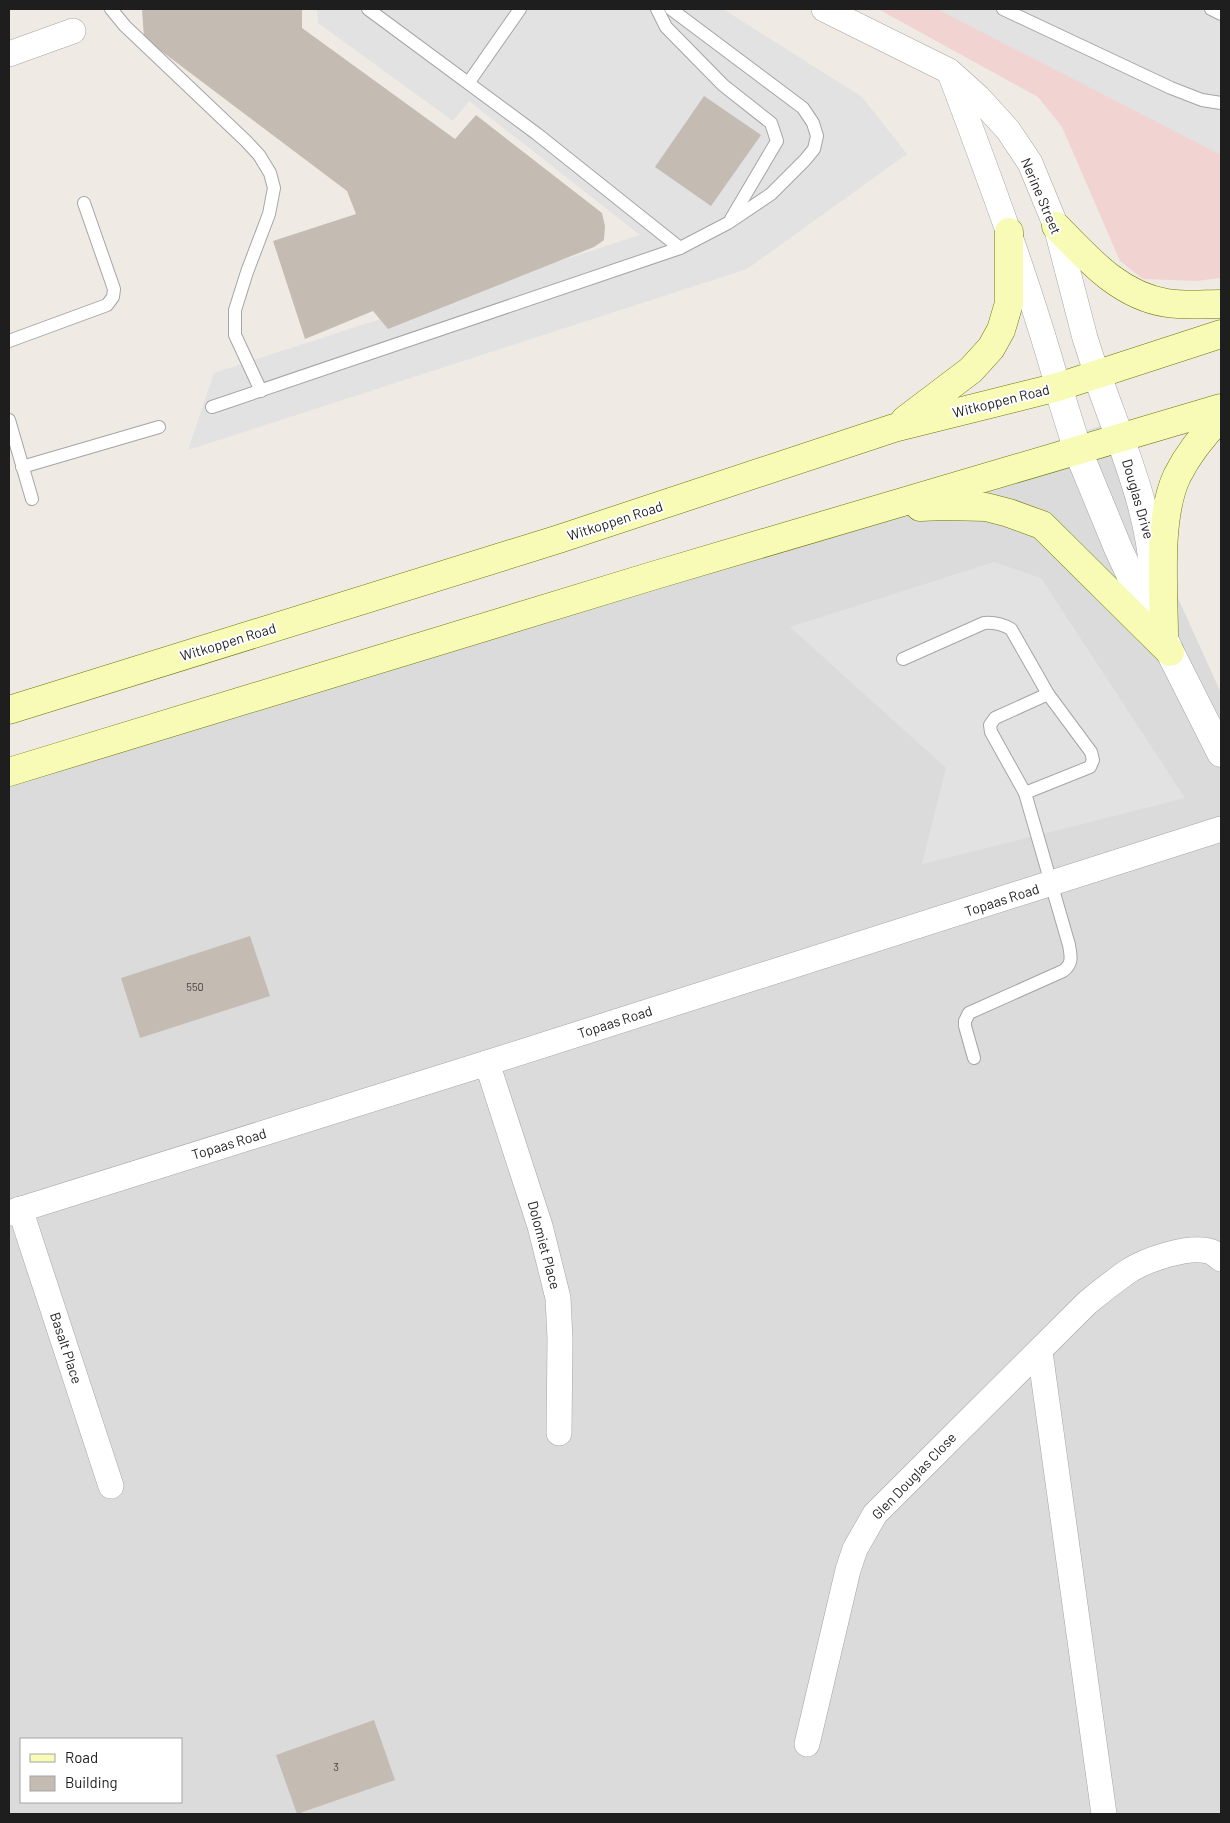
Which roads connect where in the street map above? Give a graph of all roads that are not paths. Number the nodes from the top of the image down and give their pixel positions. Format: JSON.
{"nodes":[{"id":1,"x":111,"y":9,"type":"edge"},
{"id":2,"x":368,"y":9,"type":"edge"},
{"id":3,"x":520,"y":9,"type":"edge"},
{"id":4,"x":657,"y":9,"type":"edge"},
{"id":5,"x":671,"y":9,"type":"edge"},
{"id":6,"x":824,"y":9,"type":"edge"},
{"id":7,"x":1003,"y":9,"type":"edge"},
{"id":8,"x":1211,"y":9,"type":"edge"},
{"id":9,"x":1221,"y":14,"type":"edge"},
{"id":10,"x":73,"y":31,"type":"dead end"},
{"id":11,"x":9,"y":54,"type":"edge"},
{"id":12,"x":949,"y":71,"type":"junction"},
{"id":13,"x":469,"y":82,"type":"junction"},
{"id":14,"x":1221,"y":103,"type":"edge"},
{"id":15,"x":84,"y":203,"type":"dead end"},
{"id":16,"x":728,"y":223,"type":"junction"},
{"id":17,"x":1056,"y":226,"type":"junction"},
{"id":18,"x":1009,"y":232,"type":"junction"},
{"id":19,"x":680,"y":248,"type":"junction"},
{"id":20,"x":1221,"y":304,"type":"edge"},
{"id":21,"x":1221,"y":334,"type":"edge"},
{"id":22,"x":9,"y":341,"type":"edge"},
{"id":23,"x":1097,"y":375,"type":"junction"},
{"id":24,"x":1058,"y":387,"type":"junction"},
{"id":25,"x":261,"y":391,"type":"junction"},
{"id":26,"x":212,"y":407,"type":"dead end"},
{"id":27,"x":1221,"y":408,"type":"edge"},
{"id":28,"x":1221,"y":418,"type":"edge"},
{"id":29,"x":9,"y":420,"type":"edge"},
{"id":30,"x":159,"y":427,"type":"dead end"},
{"id":31,"x":894,"y":428,"type":"junction"},
{"id":32,"x":1120,"y":438,"type":"junction"},
{"id":33,"x":1078,"y":451,"type":"junction"},
{"id":34,"x":22,"y":467,"type":"junction"},
{"id":35,"x":32,"y":499,"type":"dead end"},
{"id":36,"x":872,"y":510,"type":"junction"},
{"id":37,"x":1164,"y":637,"type":"junction"},
{"id":38,"x":903,"y":659,"type":"dead end"},
{"id":39,"x":1048,"y":694,"type":"junction"},
{"id":40,"x":9,"y":710,"type":"edge"},
{"id":41,"x":1221,"y":752,"type":"edge"},
{"id":42,"x":9,"y":772,"type":"edge"},
{"id":43,"x":1026,"y":792,"type":"junction"},
{"id":44,"x":1221,"y":829,"type":"edge"},
{"id":45,"x":1052,"y":884,"type":"junction"},
{"id":46,"x":974,"y":1058,"type":"dead end"},
{"id":47,"x":488,"y":1063,"type":"junction"},
{"id":48,"x":15,"y":1211,"type":"edge"},
{"id":49,"x":1221,"y":1259,"type":"edge"},
{"id":50,"x":1040,"y":1352,"type":"junction"},
{"id":51,"x":559,"y":1433,"type":"dead end"},
{"id":52,"x":111,"y":1486,"type":"dead end"},
{"id":53,"x":807,"y":1744,"type":"dead end"},
{"id":54,"x":1104,"y":1814,"type":"edge"}],
"edges":[{"from":1,"to":25,"type":"lane"},
{"from":2,"to":13,"type":"lane"},
{"from":3,"to":13,"type":"lane"},
{"from":4,"to":16,"type":"lane"},
{"from":5,"to":16,"type":"lane"},
{"from":6,"to":12,"type":"street","name":"Nerine Street"},
{"from":7,"to":14,"type":"lane"},
{"from":8,"to":9,"type":"lane"},
{"from":10,"to":11,"type":"street"},
{"from":12,"to":17,"type":"street","name":"Nerine Street"},
{"from":12,"to":18,"type":"street"},
{"from":13,"to":19,"type":"lane"},
{"from":15,"to":22,"type":"lane"},
{"from":16,"to":19,"type":"lane"},
{"from":17,"to":20,"type":"main road"},
{"from":17,"to":23,"type":"street","name":"Nerine Street"},
{"from":18,"to":24,"type":"street"},
{"from":18,"to":31,"type":"main road"},
{"from":19,"to":25,"type":"lane"},
{"from":21,"to":23,"type":"main road","name":"Witkoppen Road"},
{"from":23,"to":24,"type":"main road","name":"Witkoppen Road"},
{"from":23,"to":32,"type":"street","name":"Douglas Drive"},
{"from":24,"to":31,"type":"main road","name":"Witkoppen Road"},
{"from":24,"to":33,"type":"street","name":"Douglas Drive"},
{"from":25,"to":26,"type":"lane"},
{"from":27,"to":32,"type":"main road"},
{"from":28,"to":37,"type":"main road"},
{"from":29,"to":34,"type":"lane"},
{"from":30,"to":34,"type":"lane"},
{"from":31,"to":40,"type":"main road","name":"Witkoppen Road"},
{"from":32,"to":33,"type":"main road"},
{"from":32,"to":37,"type":"street","name":"Douglas Drive"},
{"from":33,"to":36,"type":"main road"},
{"from":33,"to":37,"type":"street","name":"Douglas Drive"},
{"from":34,"to":35,"type":"lane"},
{"from":36,"to":37,"type":"main road"},
{"from":36,"to":42,"type":"main road"},
{"from":37,"to":41,"type":"street","name":"Douglas Drive"},
{"from":38,"to":39,"type":"lane"},
{"from":39,"to":43,"type":"lane"},
{"from":39,"to":43,"type":"lane"},
{"from":43,"to":45,"type":"lane"},
{"from":44,"to":45,"type":"street","name":"Topaas Road"},
{"from":45,"to":46,"type":"lane"},
{"from":45,"to":47,"type":"street","name":"Topaas Road"},
{"from":47,"to":48,"type":"street","name":"Topaas Road"},
{"from":47,"to":51,"type":"street","name":"Dolomiet Place"},
{"from":48,"to":52,"type":"street","name":"Basalt Place"},
{"from":49,"to":50,"type":"street","name":"Glen Douglas Close"},
{"from":50,"to":53,"type":"street","name":"Glen Douglas Close"},
{"from":50,"to":54,"type":"street"}]}
